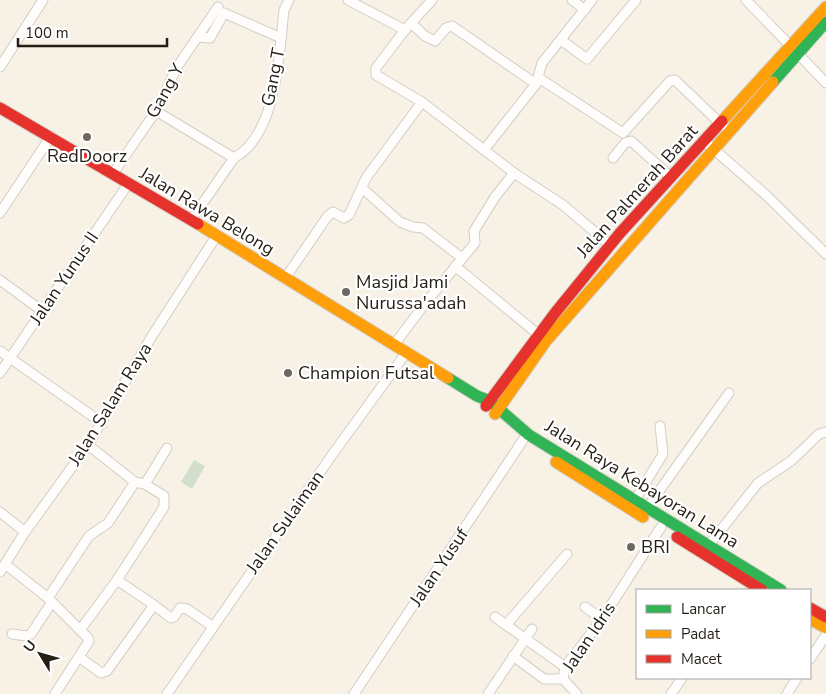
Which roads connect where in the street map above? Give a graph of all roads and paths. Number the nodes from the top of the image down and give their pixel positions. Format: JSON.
{"nodes":[{"id":1,"x":43,"y":0,"type":"edge"},
{"id":2,"x":289,"y":0,"type":"edge"},
{"id":3,"x":348,"y":0,"type":"edge"},
{"id":4,"x":432,"y":0,"type":"edge"},
{"id":5,"x":572,"y":0,"type":"edge"},
{"id":6,"x":592,"y":0,"type":"edge"},
{"id":7,"x":636,"y":0,"type":"edge"},
{"id":8,"x":746,"y":0,"type":"edge"},
{"id":9,"x":218,"y":7,"type":"dead end"},
{"id":10,"x":826,"y":7,"type":"edge"},
{"id":11,"x":585,"y":10,"type":"junction"},
{"id":12,"x":826,"y":22,"type":"edge"},
{"id":13,"x":408,"y":26,"type":"junction"},
{"id":14,"x":198,"y":37,"type":"junction"},
{"id":15,"x":281,"y":38,"type":"junction"},
{"id":16,"x":561,"y":40,"type":"junction"},
{"id":17,"x":795,"y":51,"type":"junction"},
{"id":18,"x":0,"y":67,"type":"edge"},
{"id":19,"x":538,"y":81,"type":"junction"},
{"id":20,"x":826,"y":83,"type":"edge"},
{"id":21,"x":422,"y":102,"type":"junction"},
{"id":22,"x":0,"y":108,"type":"edge"},
{"id":23,"x":156,"y":111,"type":"junction"},
{"id":24,"x":724,"y":127,"type":"junction"},
{"id":25,"x":51,"y":136,"type":"junction"},
{"id":26,"x":709,"y":145,"type":"junction"},
{"id":27,"x":484,"y":150,"type":"junction"},
{"id":28,"x":234,"y":158,"type":"junction"},
{"id":29,"x":613,"y":158,"type":"dead end"},
{"id":30,"x":514,"y":173,"type":"junction"},
{"id":31,"x":112,"y":176,"type":"junction"},
{"id":32,"x":671,"y":177,"type":"junction"},
{"id":33,"x":128,"y":184,"type":"junction"},
{"id":34,"x":362,"y":188,"type":"junction"},
{"id":35,"x":0,"y":213,"type":"edge"},
{"id":36,"x":191,"y":220,"type":"junction"},
{"id":37,"x":217,"y":235,"type":"junction"},
{"id":38,"x":610,"y":245,"type":"junction"},
{"id":39,"x":826,"y":254,"type":"edge"},
{"id":40,"x":462,"y":258,"type":"junction"},
{"id":41,"x":456,"y":266,"type":"junction"},
{"id":42,"x":286,"y":278,"type":"junction"},
{"id":43,"x":0,"y":280,"type":"edge"},
{"id":44,"x":42,"y":311,"type":"junction"},
{"id":45,"x":539,"y":335,"type":"junction"},
{"id":46,"x":394,"y":345,"type":"junction"},
{"id":47,"x":0,"y":351,"type":"edge"},
{"id":48,"x":406,"y":353,"type":"junction"},
{"id":49,"x":10,"y":358,"type":"junction"},
{"id":50,"x":0,"y":373,"type":"edge"},
{"id":51,"x":729,"y":393,"type":"dead end"},
{"id":52,"x":492,"y":408,"type":"junction"},
{"id":53,"x":102,"y":423,"type":"junction"},
{"id":54,"x":660,"y":426,"type":"dead end"},
{"id":55,"x":826,"y":432,"type":"edge"},
{"id":56,"x":524,"y":440,"type":"junction"},
{"id":57,"x":88,"y":445,"type":"junction"},
{"id":58,"x":167,"y":448,"type":"dead end"},
{"id":59,"x":134,"y":482,"type":"junction"},
{"id":60,"x":145,"y":484,"type":"junction"},
{"id":61,"x":635,"y":500,"type":"junction"},
{"id":62,"x":647,"y":508,"type":"junction"},
{"id":63,"x":0,"y":512,"type":"edge"},
{"id":64,"x":661,"y":527,"type":"junction"},
{"id":65,"x":25,"y":532,"type":"junction"},
{"id":66,"x":709,"y":545,"type":"junction"},
{"id":67,"x":567,"y":554,"type":"dead end"},
{"id":68,"x":3,"y":568,"type":"edge"},
{"id":69,"x":116,"y":580,"type":"junction"},
{"id":70,"x":747,"y":581,"type":"edge"},
{"id":71,"x":760,"y":589,"type":"edge"},
{"id":72,"x":777,"y":589,"type":"edge"},
{"id":73,"x":50,"y":600,"type":"junction"},
{"id":74,"x":154,"y":605,"type":"junction"},
{"id":75,"x":585,"y":607,"type":"dead end"},
{"id":76,"x":811,"y":609,"type":"edge"},
{"id":77,"x":494,"y":617,"type":"dead end"},
{"id":78,"x":826,"y":617,"type":"edge"},
{"id":79,"x":602,"y":619,"type":"junction"},
{"id":80,"x":811,"y":620,"type":"edge"},
{"id":81,"x":506,"y":625,"type":"junction"},
{"id":82,"x":212,"y":626,"type":"junction"},
{"id":83,"x":532,"y":628,"type":"dead end"},
{"id":84,"x":826,"y":628,"type":"edge"},
{"id":85,"x":80,"y":630,"type":"junction"},
{"id":86,"x":12,"y":634,"type":"dead end"},
{"id":87,"x":826,"y":634,"type":"edge"},
{"id":88,"x":525,"y":638,"type":"junction"},
{"id":89,"x":513,"y":656,"type":"junction"},
{"id":90,"x":79,"y":657,"type":"junction"},
{"id":91,"x":811,"y":657,"type":"edge"},
{"id":92,"x":565,"y":667,"type":"junction"},
{"id":93,"x":563,"y":679,"type":"junction"},
{"id":94,"x":681,"y":679,"type":"edge"},
{"id":95,"x":797,"y":679,"type":"edge"},
{"id":96,"x":55,"y":694,"type":"edge"},
{"id":97,"x":167,"y":694,"type":"edge"},
{"id":98,"x":354,"y":694,"type":"edge"},
{"id":99,"x":488,"y":694,"type":"edge"},
{"id":100,"x":577,"y":694,"type":"edge"},
{"id":101,"x":671,"y":694,"type":"edge"},
{"id":102,"x":787,"y":694,"type":"edge"}],
"edges":[{"from":1,"to":18,"type":"street"},
{"from":2,"to":15,"type":"street","name":"Gang T"},
{"from":3,"to":13,"type":"street"},
{"from":4,"to":13,"type":"street"},
{"from":5,"to":11,"type":"street"},
{"from":6,"to":11,"type":"street"},
{"from":7,"to":16,"type":"street"},
{"from":8,"to":17,"type":"street"},
{"from":9,"to":14,"type":"street","name":"Gang Y"},
{"from":10,"to":17,"type":"main road","name":"Jalan Palmerah Barat"},
{"from":11,"to":16,"type":"street"},
{"from":12,"to":17,"type":"main road","name":"Jalan Palmerah Barat"},
{"from":13,"to":19,"type":"street"},
{"from":13,"to":21,"type":"street"},
{"from":14,"to":15,"type":"street"},
{"from":14,"to":23,"type":"street","name":"Gang Y"},
{"from":15,"to":28,"type":"street","name":"Gang T"},
{"from":16,"to":19,"type":"street"},
{"from":17,"to":20,"type":"street"},
{"from":17,"to":24,"type":"main road","name":"Jalan Palmerah Barat"},
{"from":19,"to":24,"type":"street"},
{"from":19,"to":27,"type":"street"},
{"from":21,"to":27,"type":"street"},
{"from":21,"to":34,"type":"street"},
{"from":22,"to":25,"type":"main road","name":"Jalan Rawa Belong"},
{"from":23,"to":28,"type":"street"},
{"from":23,"to":31,"type":"street","name":"Gang Y"},
{"from":24,"to":26,"type":"main road","name":"Jalan Palmerah Barat"},
{"from":25,"to":31,"type":"main road","name":"Jalan Rawa Belong"},
{"from":25,"to":35,"type":"street"},
{"from":26,"to":32,"type":"main road","name":"Jalan Palmerah Barat"},
{"from":26,"to":39,"type":"street"},
{"from":26,"to":52,"type":"main road","name":"Jalan Palmerah Barat"},
{"from":27,"to":30,"type":"street"},
{"from":28,"to":36,"type":"street","name":"Gang T"},
{"from":29,"to":32,"type":"street"},
{"from":30,"to":38,"type":"street"},
{"from":30,"to":40,"type":"street"},
{"from":31,"to":33,"type":"main road","name":"Jalan Rawa Belong"},
{"from":32,"to":38,"type":"main road","name":"Jalan Palmerah Barat"},
{"from":33,"to":36,"type":"main road","name":"Jalan Rawa Belong"},
{"from":33,"to":44,"type":"street","name":"Jalan Yunus II"},
{"from":34,"to":40,"type":"street"},
{"from":34,"to":42,"type":"street"},
{"from":36,"to":37,"type":"main road","name":"Jalan Rawa Belong"},
{"from":37,"to":42,"type":"main road","name":"Jalan Rawa Belong"},
{"from":37,"to":53,"type":"street","name":"Jalan Salam Raya"},
{"from":38,"to":45,"type":"main road","name":"Jalan Palmerah Barat"},
{"from":40,"to":41,"type":"street"},
{"from":41,"to":45,"type":"street"},
{"from":41,"to":46,"type":"street"},
{"from":42,"to":46,"type":"main road","name":"Jalan Rawa Belong"},
{"from":43,"to":44,"type":"street"},
{"from":44,"to":49,"type":"street","name":"Jalan Yunus II"},
{"from":45,"to":52,"type":"main road","name":"Jalan Palmerah Barat"},
{"from":46,"to":48,"type":"main road","name":"Jalan Rawa Belong"},
{"from":47,"to":49,"type":"street"},
{"from":48,"to":52,"type":"main road","name":"Jalan Rawa Belong"},
{"from":48,"to":82,"type":"street","name":"Jalan Sulaiman"},
{"from":49,"to":50,"type":"street","name":"Jalan Yunus II"},
{"from":49,"to":53,"type":"street"},
{"from":51,"to":62,"type":"street"},
{"from":52,"to":56,"type":"main road","name":"Jalan Raya Kebayoran Lama"},
{"from":52,"to":61,"type":"main road","name":"Jalan Raya Kebayoran Lama"},
{"from":53,"to":57,"type":"street","name":"Jalan Salam Raya"},
{"from":54,"to":61,"type":"street"},
{"from":55,"to":66,"type":"street"},
{"from":56,"to":64,"type":"main road","name":"Jalan Raya Kebayoran Lama"},
{"from":56,"to":98,"type":"street","name":"Jalan Yusuf"},
{"from":57,"to":59,"type":"street"},
{"from":57,"to":65,"type":"street","name":"Jalan Salam Raya"},
{"from":58,"to":60,"type":"street"},
{"from":59,"to":60,"type":"street"},
{"from":59,"to":73,"type":"street"},
{"from":60,"to":69,"type":"street"},
{"from":61,"to":62,"type":"main road","name":"Jalan Raya Kebayoran Lama"},
{"from":62,"to":66,"type":"main road","name":"Jalan Raya Kebayoran Lama"},
{"from":63,"to":65,"type":"street"},
{"from":64,"to":70,"type":"main road","name":"Jalan Raya Kebayoran Lama"},
{"from":64,"to":79,"type":"street","name":"Jalan Idris"},
{"from":65,"to":68,"type":"street","name":"Jalan Salam Raya"},
{"from":66,"to":70,"type":"main road","name":"Jalan Raya Kebayoran Lama"},
{"from":67,"to":81,"type":"street"},
{"from":68,"to":73,"type":"street"},
{"from":69,"to":74,"type":"street"},
{"from":69,"to":85,"type":"street"},
{"from":70,"to":71,"type":"main road","name":"Jalan Raya Kebayoran Lama"},
{"from":70,"to":72,"type":"main road","name":"Jalan Raya Kebayoran Lama"},
{"from":73,"to":85,"type":"street"},
{"from":73,"to":86,"type":"street"},
{"from":74,"to":82,"type":"street"},
{"from":74,"to":90,"type":"street"},
{"from":75,"to":79,"type":"street"},
{"from":76,"to":78,"type":"main road"},
{"from":77,"to":81,"type":"street"},
{"from":79,"to":92,"type":"street","name":"Jalan Idris"},
{"from":80,"to":84,"type":"main road"},
{"from":81,"to":88,"type":"street"},
{"from":82,"to":97,"type":"street","name":"Jalan Sulaiman"},
{"from":83,"to":88,"type":"street"},
{"from":85,"to":90,"type":"street"},
{"from":87,"to":91,"type":"street"},
{"from":88,"to":89,"type":"street"},
{"from":88,"to":92,"type":"street"},
{"from":89,"to":93,"type":"street"},
{"from":89,"to":99,"type":"street"},
{"from":90,"to":96,"type":"street"},
{"from":92,"to":93,"type":"street","name":"Jalan Idris"},
{"from":93,"to":100,"type":"street","name":"Jalan Idris"},
{"from":94,"to":101,"type":"street"},
{"from":95,"to":102,"type":"street"}]}
